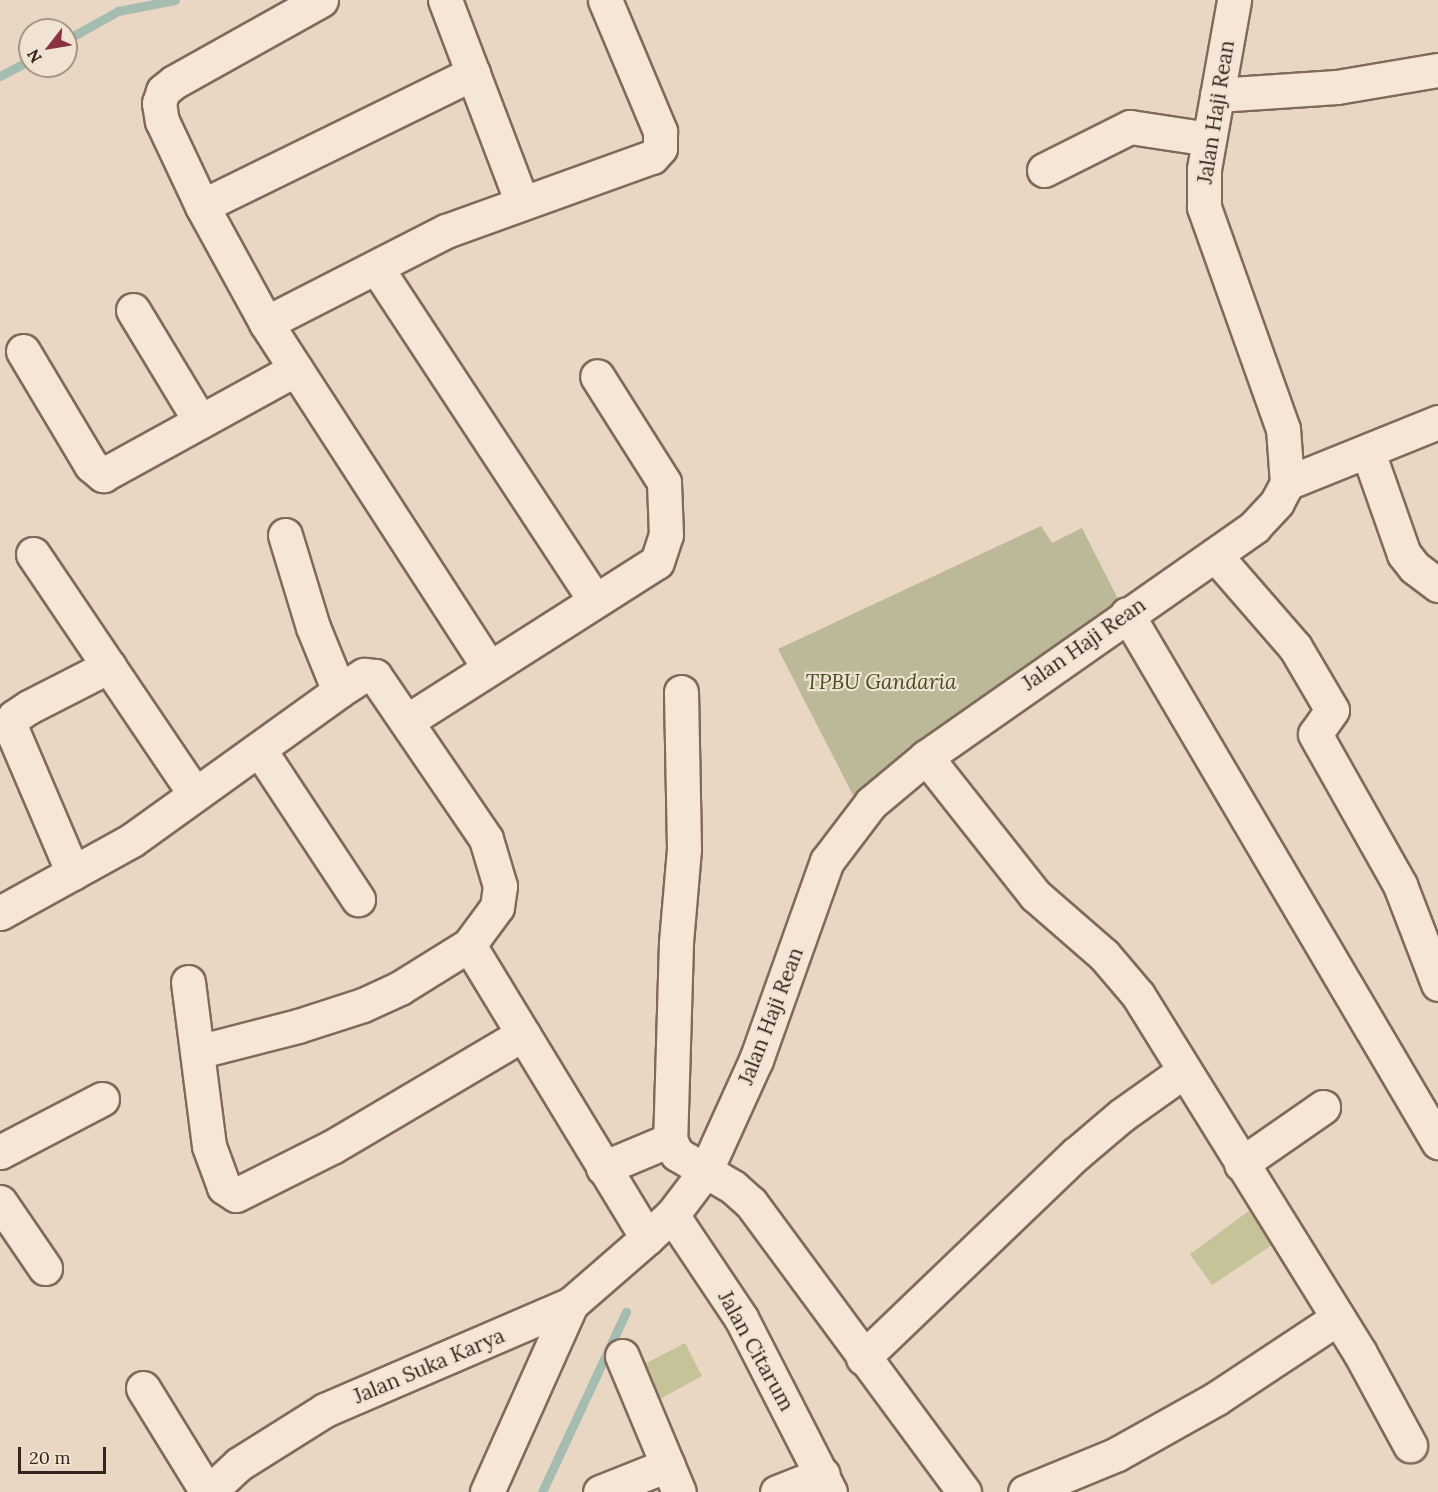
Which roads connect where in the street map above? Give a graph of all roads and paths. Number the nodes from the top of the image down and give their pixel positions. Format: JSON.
{"nodes":[{"id":1,"x":321,"y":0,"type":"edge"},
{"id":2,"x":445,"y":0,"type":"edge"},
{"id":3,"x":605,"y":0,"type":"edge"},
{"id":4,"x":1234,"y":0,"type":"edge"},
{"id":5,"x":1438,"y":70,"type":"edge"},
{"id":6,"x":473,"y":73,"type":"junction"},
{"id":7,"x":1217,"y":95,"type":"junction"},
{"id":8,"x":1209,"y":139,"type":"junction"},
{"id":9,"x":1044,"y":170,"type":"dead end"},
{"id":10,"x":522,"y":203,"type":"junction"},
{"id":11,"x":202,"y":206,"type":"junction"},
{"id":12,"x":376,"y":267,"type":"junction"},
{"id":13,"x":132,"y":310,"type":"dead end"},
{"id":14,"x":266,"y":323,"type":"junction"},
{"id":15,"x":23,"y":351,"type":"dead end"},
{"id":16,"x":296,"y":369,"type":"junction"},
{"id":17,"x":597,"y":376,"type":"dead end"},
{"id":18,"x":200,"y":421,"type":"junction"},
{"id":19,"x":1438,"y":422,"type":"edge"},
{"id":20,"x":1368,"y":452,"type":"junction"},
{"id":21,"x":1287,"y":483,"type":"junction"},
{"id":22,"x":285,"y":535,"type":"dead end"},
{"id":23,"x":33,"y":554,"type":"dead end"},
{"id":24,"x":1223,"y":565,"type":"junction"},
{"id":25,"x":1438,"y":585,"type":"edge"},
{"id":26,"x":595,"y":601,"type":"junction"},
{"id":27,"x":1127,"y":614,"type":"junction"},
{"id":28,"x":109,"y":666,"type":"junction"},
{"id":29,"x":489,"y":668,"type":"junction"},
{"id":30,"x":339,"y":691,"type":"junction"},
{"id":31,"x":681,"y":692,"type":"dead end"},
{"id":32,"x":407,"y":722,"type":"junction"},
{"id":33,"x":259,"y":749,"type":"junction"},
{"id":34,"x":926,"y":757,"type":"junction"},
{"id":35,"x":194,"y":793,"type":"junction"},
{"id":36,"x":73,"y":873,"type":"junction"},
{"id":37,"x":358,"y":899,"type":"dead end"},
{"id":38,"x":0,"y":913,"type":"edge"},
{"id":39,"x":469,"y":945,"type":"junction"},
{"id":40,"x":188,"y":982,"type":"dead end"},
{"id":41,"x":1438,"y":984,"type":"edge"},
{"id":42,"x":523,"y":1035,"type":"junction"},
{"id":43,"x":197,"y":1052,"type":"junction"},
{"id":44,"x":1184,"y":1071,"type":"junction"},
{"id":45,"x":102,"y":1099,"type":"dead end"},
{"id":46,"x":1323,"y":1107,"type":"dead end"},
{"id":47,"x":670,"y":1140,"type":"junction"},
{"id":48,"x":1438,"y":1142,"type":"edge"},
{"id":49,"x":0,"y":1152,"type":"edge"},
{"id":50,"x":1241,"y":1164,"type":"junction"},
{"id":51,"x":603,"y":1168,"type":"junction"},
{"id":52,"x":706,"y":1170,"type":"junction"},
{"id":53,"x":0,"y":1202,"type":"edge"},
{"id":54,"x":672,"y":1215,"type":"junction"},
{"id":55,"x":647,"y":1238,"type":"junction"},
{"id":56,"x":45,"y":1268,"type":"dead end"},
{"id":57,"x":571,"y":1304,"type":"junction"},
{"id":58,"x":1338,"y":1318,"type":"junction"},
{"id":59,"x":622,"y":1356,"type":"dead end"},
{"id":60,"x":863,"y":1358,"type":"junction"},
{"id":61,"x":143,"y":1388,"type":"dead end"},
{"id":62,"x":1410,"y":1444,"type":"dead end"},
{"id":63,"x":673,"y":1478,"type":"edge"},
{"id":64,"x":826,"y":1483,"type":"edge"},
{"id":65,"x":208,"y":1492,"type":"edge"},
{"id":66,"x":487,"y":1492,"type":"edge"},
{"id":67,"x":600,"y":1492,"type":"edge"},
{"id":68,"x":777,"y":1492,"type":"edge"},
{"id":69,"x":964,"y":1492,"type":"edge"},
{"id":70,"x":1025,"y":1492,"type":"edge"}],
"edges":[{"from":1,"to":11,"type":"street"},
{"from":2,"to":6,"type":"street"},
{"from":3,"to":10,"type":"street"},
{"from":4,"to":7,"type":"street","name":"Jalan Haji Rean"},
{"from":5,"to":7,"type":"street"},
{"from":6,"to":10,"type":"street"},
{"from":6,"to":11,"type":"street"},
{"from":7,"to":8,"type":"street","name":"Jalan Haji Rean"},
{"from":8,"to":9,"type":"street"},
{"from":8,"to":21,"type":"street","name":"Jalan Haji Rean"},
{"from":10,"to":12,"type":"street"},
{"from":11,"to":14,"type":"street"},
{"from":12,"to":14,"type":"street"},
{"from":12,"to":26,"type":"street"},
{"from":13,"to":18,"type":"street"},
{"from":14,"to":16,"type":"street"},
{"from":15,"to":18,"type":"street"},
{"from":16,"to":18,"type":"street"},
{"from":16,"to":29,"type":"street"},
{"from":17,"to":26,"type":"street"},
{"from":19,"to":20,"type":"street"},
{"from":20,"to":21,"type":"street"},
{"from":20,"to":25,"type":"street"},
{"from":21,"to":24,"type":"street","name":"Jalan Haji Rean"},
{"from":22,"to":30,"type":"street"},
{"from":23,"to":28,"type":"street"},
{"from":24,"to":27,"type":"street","name":"Jalan Haji Rean"},
{"from":24,"to":41,"type":"street"},
{"from":26,"to":29,"type":"street"},
{"from":27,"to":34,"type":"street","name":"Jalan Haji Rean"},
{"from":27,"to":48,"type":"street"},
{"from":28,"to":35,"type":"street"},
{"from":28,"to":36,"type":"street"},
{"from":29,"to":32,"type":"street"},
{"from":30,"to":32,"type":"street"},
{"from":30,"to":33,"type":"street"},
{"from":31,"to":47,"type":"street"},
{"from":32,"to":39,"type":"street"},
{"from":33,"to":35,"type":"street"},
{"from":33,"to":37,"type":"street"},
{"from":34,"to":44,"type":"street"},
{"from":34,"to":52,"type":"street","name":"Jalan Haji Rean"},
{"from":35,"to":36,"type":"street"},
{"from":36,"to":38,"type":"street"},
{"from":39,"to":42,"type":"street"},
{"from":39,"to":43,"type":"street"},
{"from":40,"to":43,"type":"street"},
{"from":42,"to":43,"type":"street"},
{"from":42,"to":51,"type":"street"},
{"from":44,"to":50,"type":"street"},
{"from":44,"to":60,"type":"street"},
{"from":45,"to":49,"type":"street"},
{"from":46,"to":50,"type":"street"},
{"from":47,"to":51,"type":"street"},
{"from":47,"to":52,"type":"street"},
{"from":50,"to":58,"type":"street"},
{"from":51,"to":55,"type":"street"},
{"from":52,"to":54,"type":"street","name":"Jalan Haji Rean"},
{"from":52,"to":60,"type":"street"},
{"from":53,"to":56,"type":"street"},
{"from":54,"to":55,"type":"street","name":"Jalan Haji Rean"},
{"from":54,"to":64,"type":"street","name":"Jalan Citarum"},
{"from":55,"to":57,"type":"street","name":"Jalan Suka Karya"},
{"from":57,"to":65,"type":"street","name":"Jalan Suka Karya"},
{"from":57,"to":66,"type":"street"},
{"from":58,"to":62,"type":"street"},
{"from":58,"to":70,"type":"street"},
{"from":59,"to":63,"type":"street"},
{"from":60,"to":69,"type":"street"},
{"from":61,"to":65,"type":"street"},
{"from":63,"to":67,"type":"street"},
{"from":64,"to":68,"type":"street"}]}
